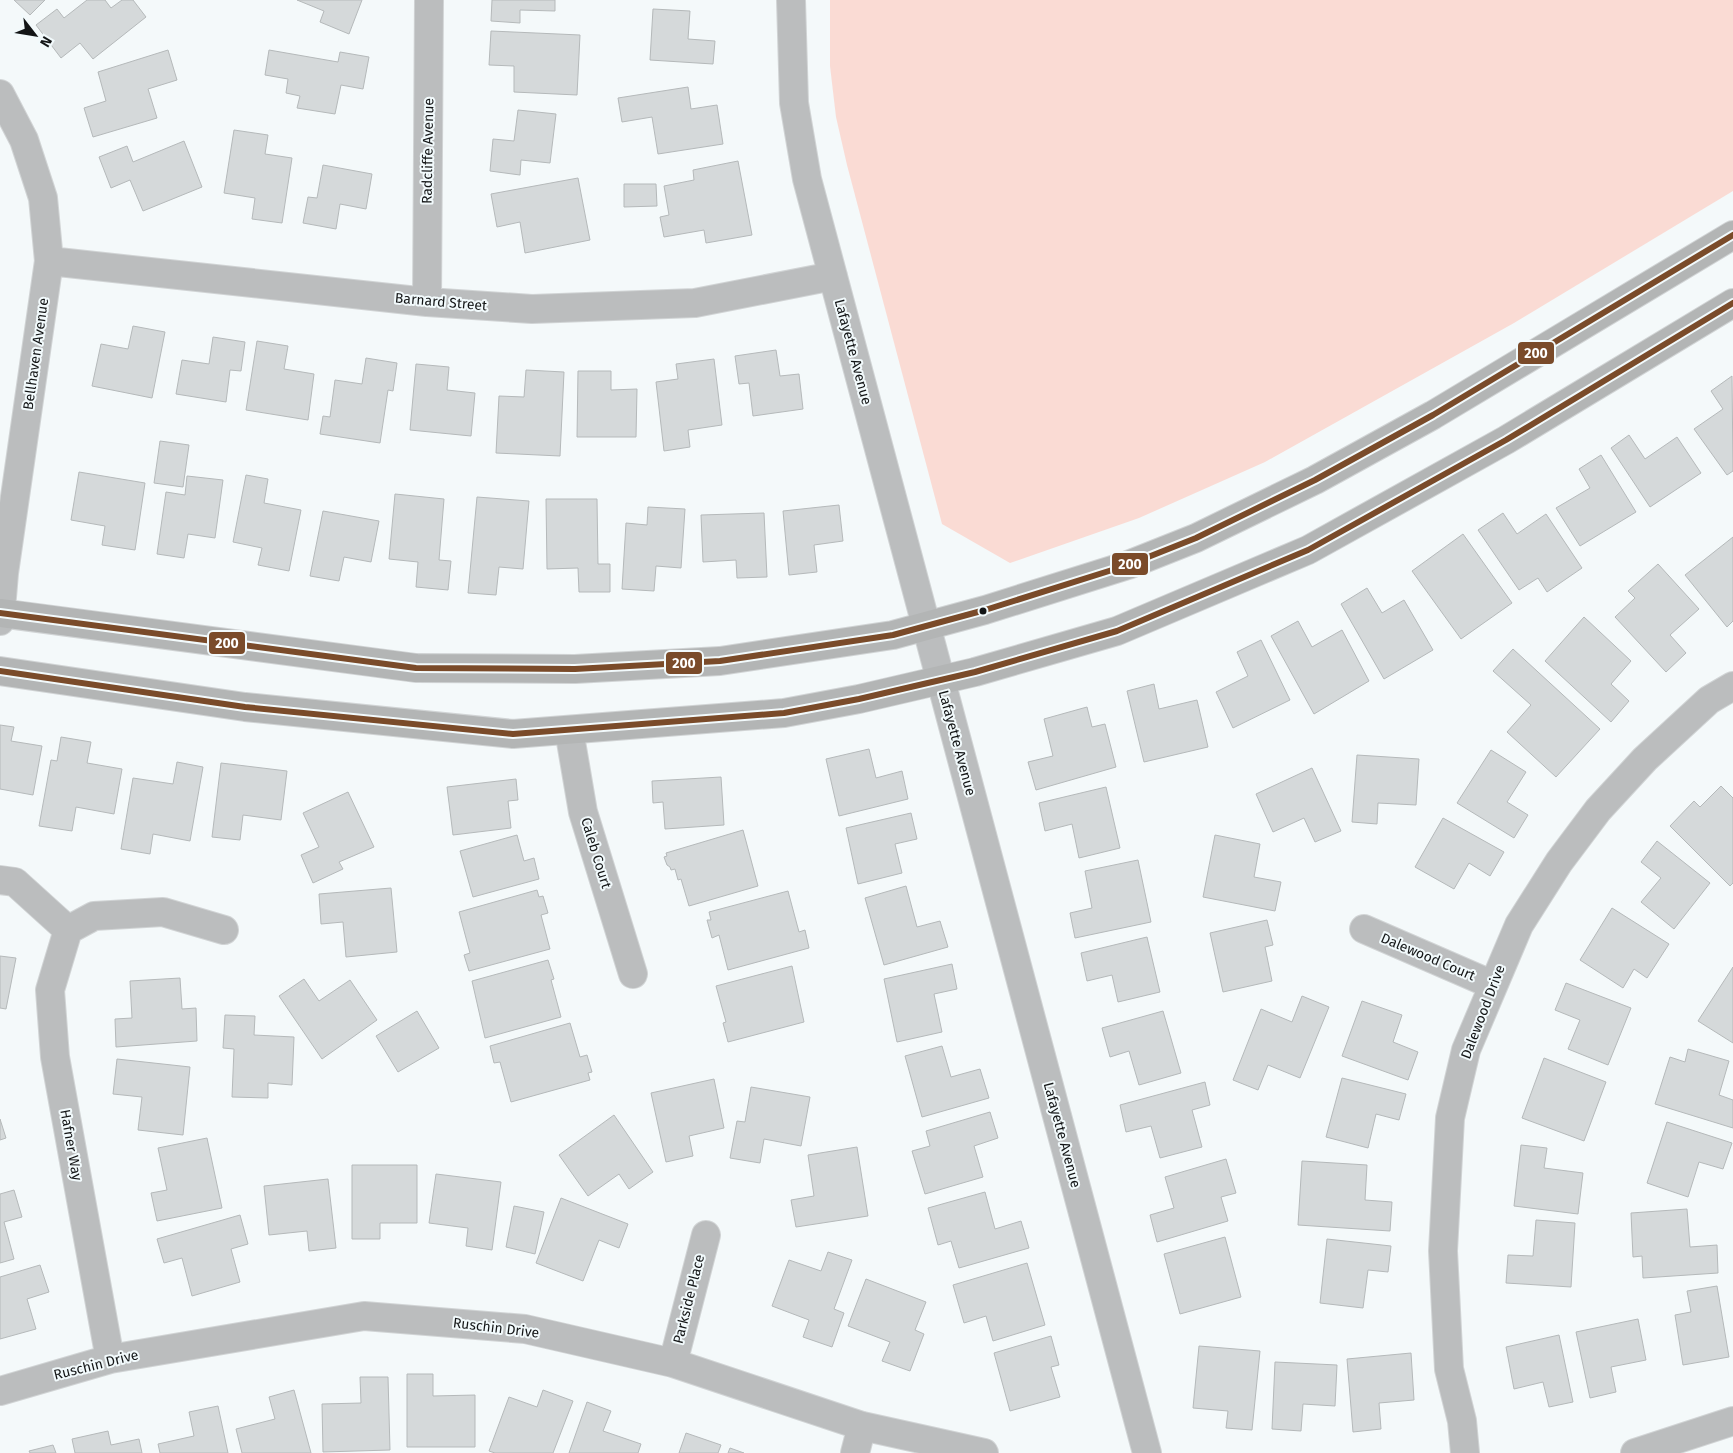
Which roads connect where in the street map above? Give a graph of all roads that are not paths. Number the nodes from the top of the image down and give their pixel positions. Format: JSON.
{"nodes":[{"id":1,"x":429,"y":0,"type":"edge"},
{"id":2,"x":791,"y":0,"type":"edge"},
{"id":3,"x":0,"y":94,"type":"edge"},
{"id":4,"x":1733,"y":235,"type":"edge"},
{"id":5,"x":49,"y":260,"type":"junction"},
{"id":6,"x":833,"y":276,"type":"junction"},
{"id":7,"x":427,"y":302,"type":"junction"},
{"id":8,"x":1733,"y":303,"type":"edge"},
{"id":9,"x":0,"y":616,"type":"edge"},
{"id":10,"x":927,"y":625,"type":"junction"},
{"id":11,"x":0,"y":671,"type":"edge"},
{"id":12,"x":941,"y":681,"type":"junction"},
{"id":13,"x":1733,"y":686,"type":"edge"},
{"id":14,"x":569,"y":730,"type":"junction"},
{"id":15,"x":0,"y":880,"type":"edge"},
{"id":16,"x":68,"y":930,"type":"junction"},
{"id":17,"x":224,"y":930,"type":"dead end"},
{"id":18,"x":1364,"y":930,"type":"dead end"},
{"id":19,"x":633,"y":974,"type":"dead end"},
{"id":20,"x":1493,"y":985,"type":"junction"},
{"id":21,"x":706,"y":1235,"type":"dead end"},
{"id":22,"x":110,"y":1359,"type":"junction"},
{"id":23,"x":673,"y":1363,"type":"junction"},
{"id":24,"x":0,"y":1391,"type":"edge"},
{"id":25,"x":1733,"y":1421,"type":"edge"},
{"id":26,"x":862,"y":1426,"type":"junction"},
{"id":27,"x":855,"y":1453,"type":"edge"},
{"id":28,"x":984,"y":1453,"type":"edge"},
{"id":29,"x":1146,"y":1453,"type":"edge"},
{"id":30,"x":1465,"y":1453,"type":"edge"},
{"id":31,"x":1635,"y":1453,"type":"edge"}],
"edges":[{"from":1,"to":7,"type":"street","name":"Radcliffe Avenue"},
{"from":2,"to":6,"type":"street","name":"Lafayette Avenue"},
{"from":3,"to":5,"type":"street","name":"Bellhaven Avenue"},
{"from":4,"to":10,"type":"main road"},
{"from":5,"to":7,"type":"street","name":"Barnard Street"},
{"from":5,"to":9,"type":"street","name":"Bellhaven Avenue"},
{"from":6,"to":7,"type":"street","name":"Barnard Street"},
{"from":6,"to":10,"type":"street","name":"Lafayette Avenue"},
{"from":8,"to":12,"type":"main road"},
{"from":9,"to":10,"type":"main road"},
{"from":10,"to":12,"type":"street","name":"Lafayette Avenue"},
{"from":11,"to":14,"type":"main road"},
{"from":12,"to":14,"type":"main road"},
{"from":12,"to":29,"type":"street","name":"Lafayette Avenue"},
{"from":13,"to":20,"type":"street","name":"Dalewood Drive"},
{"from":14,"to":19,"type":"street","name":"Caleb Court"},
{"from":15,"to":16,"type":"street"},
{"from":16,"to":17,"type":"street"},
{"from":16,"to":22,"type":"street","name":"Hafner Way"},
{"from":18,"to":20,"type":"street","name":"Dalewood Court"},
{"from":20,"to":30,"type":"street","name":"Dalewood Drive"},
{"from":21,"to":23,"type":"street","name":"Parkside Place"},
{"from":22,"to":23,"type":"street","name":"Ruschin Drive"},
{"from":22,"to":24,"type":"street","name":"Ruschin Drive"},
{"from":23,"to":26,"type":"street","name":"Ruschin Drive"},
{"from":25,"to":31,"type":"street"},
{"from":26,"to":27,"type":"street"},
{"from":26,"to":28,"type":"street","name":"Ruschin Drive"}]}
